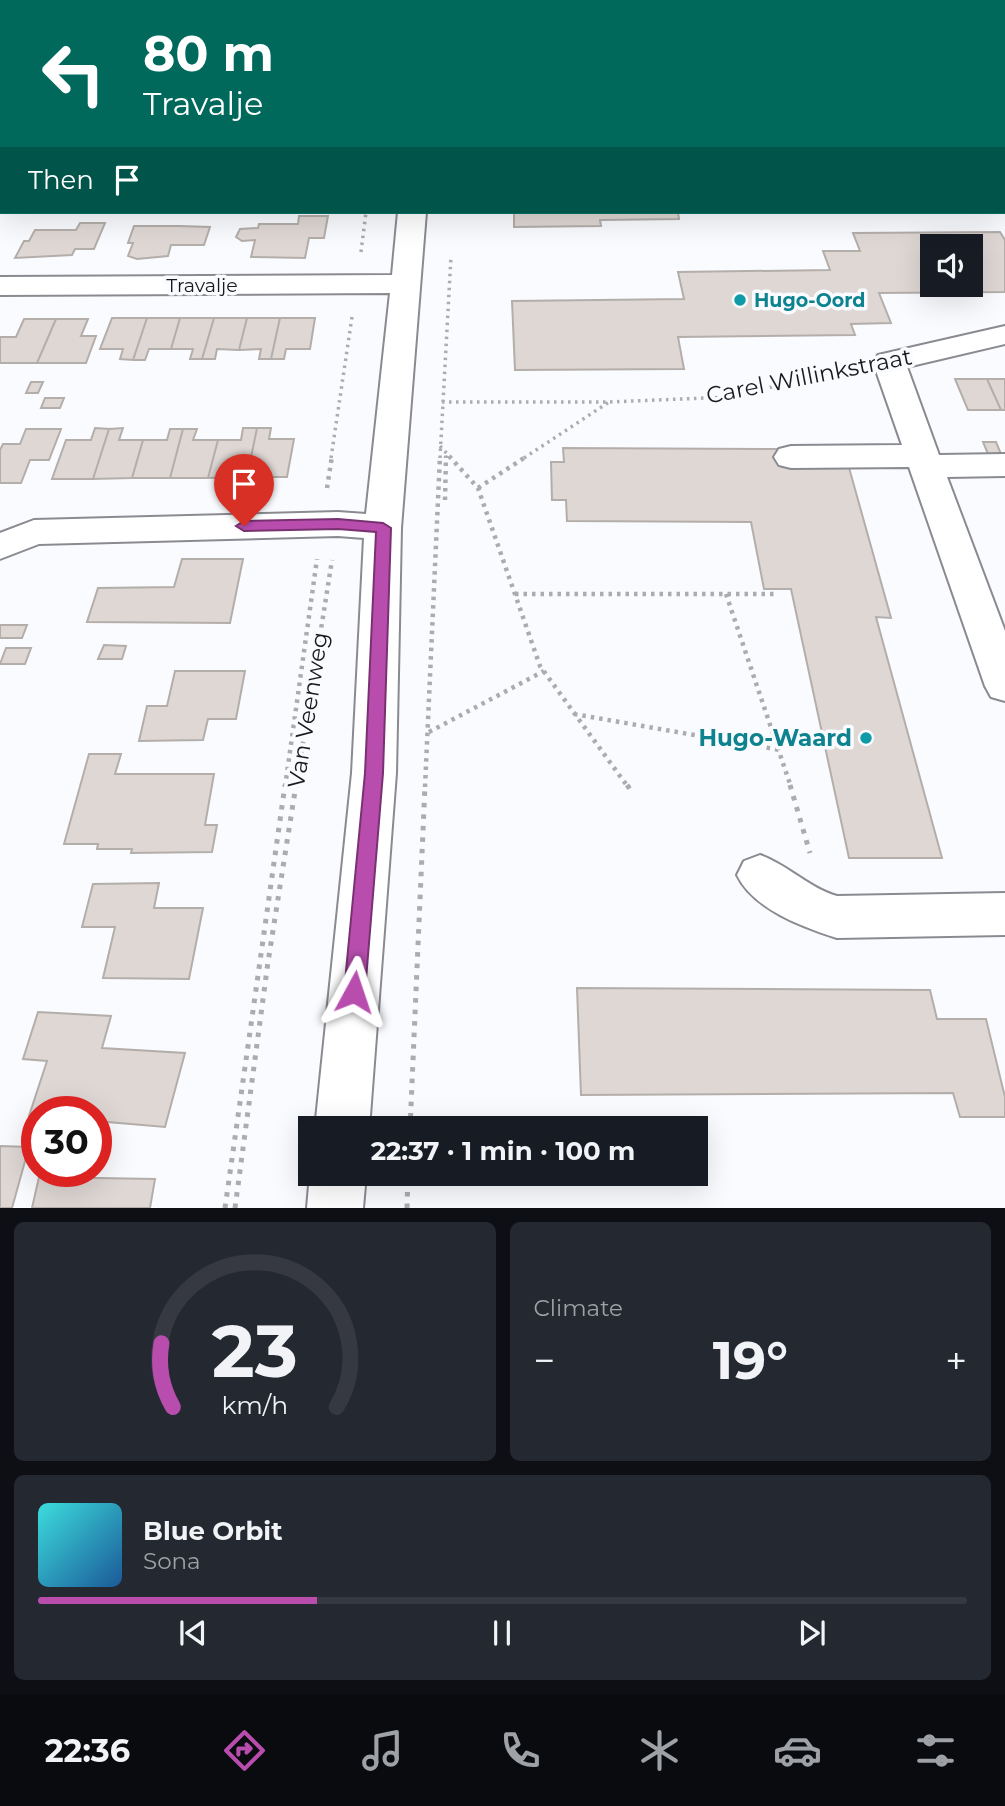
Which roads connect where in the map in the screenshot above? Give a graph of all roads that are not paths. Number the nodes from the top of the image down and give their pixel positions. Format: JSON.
{"nodes":[{"id":1,"x":412,"y":214,"type":"edge"},
{"id":2,"x":405,"y":284,"type":"junction"},
{"id":3,"x":0,"y":286,"type":"edge"},
{"id":4,"x":1005,"y":335,"type":"edge"},
{"id":5,"x":791,"y":457,"type":"dead end"},
{"id":6,"x":924,"y":461,"type":"junction"},
{"id":7,"x":1005,"y":465,"type":"edge"},
{"id":8,"x":383,"y":528,"type":"junction"},
{"id":9,"x":0,"y":547,"type":"edge"},
{"id":10,"x":1005,"y":686,"type":"edge"},
{"id":11,"x":760,"y":875,"type":"dead end"},
{"id":12,"x":1005,"y":915,"type":"edge"},
{"id":13,"x":343,"y":1116,"type":"edge"},
{"id":14,"x":337,"y":1186,"type":"edge"},
{"id":15,"x":335,"y":1208,"type":"edge"}],
"edges":[{"from":1,"to":2,"type":"street"},
{"from":2,"to":3,"type":"street","name":"Travalje"},
{"from":2,"to":8,"type":"street"},
{"from":4,"to":6,"type":"street","name":"Carel Willinkstraat"},
{"from":5,"to":6,"type":"street"},
{"from":6,"to":7,"type":"street"},
{"from":6,"to":10,"type":"street"},
{"from":8,"to":9,"type":"street"},
{"from":8,"to":13,"type":"street"},
{"from":11,"to":12,"type":"street"},
{"from":14,"to":15,"type":"street"}]}
